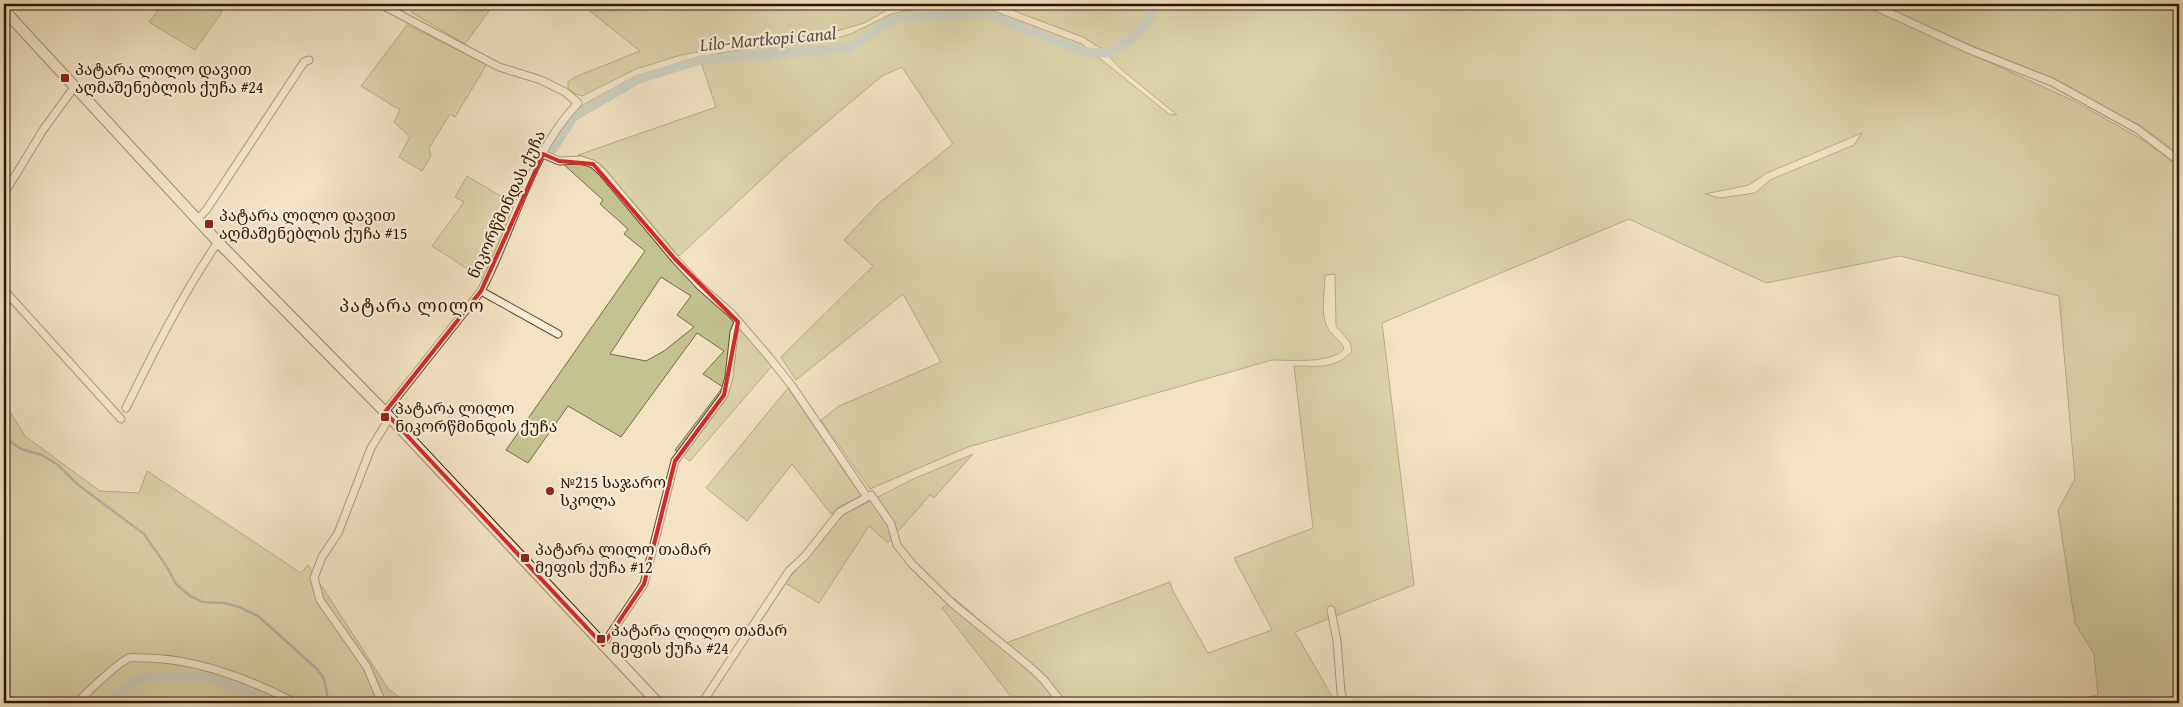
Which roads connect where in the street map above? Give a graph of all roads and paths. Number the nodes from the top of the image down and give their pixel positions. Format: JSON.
{"nodes":[{"id":1,"x":380,"y":4,"type":"edge"},
{"id":2,"x":1870,"y":4,"type":"edge"},
{"id":3,"x":4,"y":10,"type":"edge"},
{"id":4,"x":309,"y":60,"type":"dead end"},
{"id":5,"x":75,"y":86,"type":"junction"},
{"id":6,"x":543,"y":154,"type":"junction"},
{"id":7,"x":2179,"y":161,"type":"edge"},
{"id":8,"x":4,"y":194,"type":"edge"},
{"id":9,"x":198,"y":219,"type":"junction"},
{"id":10,"x":218,"y":242,"type":"junction"},
{"id":11,"x":4,"y":290,"type":"edge"},
{"id":12,"x":481,"y":291,"type":"junction"},
{"id":13,"x":738,"y":322,"type":"junction"},
{"id":14,"x":558,"y":334,"type":"dead end"},
{"id":15,"x":126,"y":408,"type":"dead end"},
{"id":16,"x":387,"y":414,"type":"junction"},
{"id":17,"x":121,"y":418,"type":"dead end"},
{"id":18,"x":869,"y":496,"type":"junction"},
{"id":19,"x":1332,"y":610,"type":"dead end"},
{"id":20,"x":603,"y":645,"type":"junction"},
{"id":21,"x":77,"y":703,"type":"edge"},
{"id":22,"x":296,"y":703,"type":"edge"},
{"id":23,"x":382,"y":703,"type":"edge"},
{"id":24,"x":658,"y":703,"type":"edge"},
{"id":25,"x":702,"y":703,"type":"edge"},
{"id":26,"x":1062,"y":703,"type":"edge"},
{"id":27,"x":1344,"y":703,"type":"edge"}],
"edges":[{"from":1,"to":6,"type":"street","name":"ნიკორწმინდას ქუჩა"},
{"from":2,"to":7,"type":"street"},
{"from":3,"to":5,"type":"street"},
{"from":4,"to":9,"type":"street"},
{"from":5,"to":8,"type":"street"},
{"from":5,"to":9,"type":"street"},
{"from":6,"to":12,"type":"street","name":"ნიკორწმინდას ქუჩა"},
{"from":6,"to":13,"type":"street"},
{"from":9,"to":10,"type":"street"},
{"from":10,"to":15,"type":"street"},
{"from":10,"to":16,"type":"street"},
{"from":11,"to":17,"type":"street"},
{"from":12,"to":14,"type":"street"},
{"from":12,"to":16,"type":"street","name":"ნიკორწმინდას ქუჩა"},
{"from":13,"to":18,"type":"street"},
{"from":13,"to":20,"type":"street"},
{"from":16,"to":20,"type":"street"},
{"from":16,"to":23,"type":"street","name":"ნიკორწმინდას ქუჩა"},
{"from":18,"to":25,"type":"street"},
{"from":18,"to":26,"type":"street"},
{"from":19,"to":27,"type":"street"},
{"from":20,"to":24,"type":"street"},
{"from":21,"to":22,"type":"street"}]}
